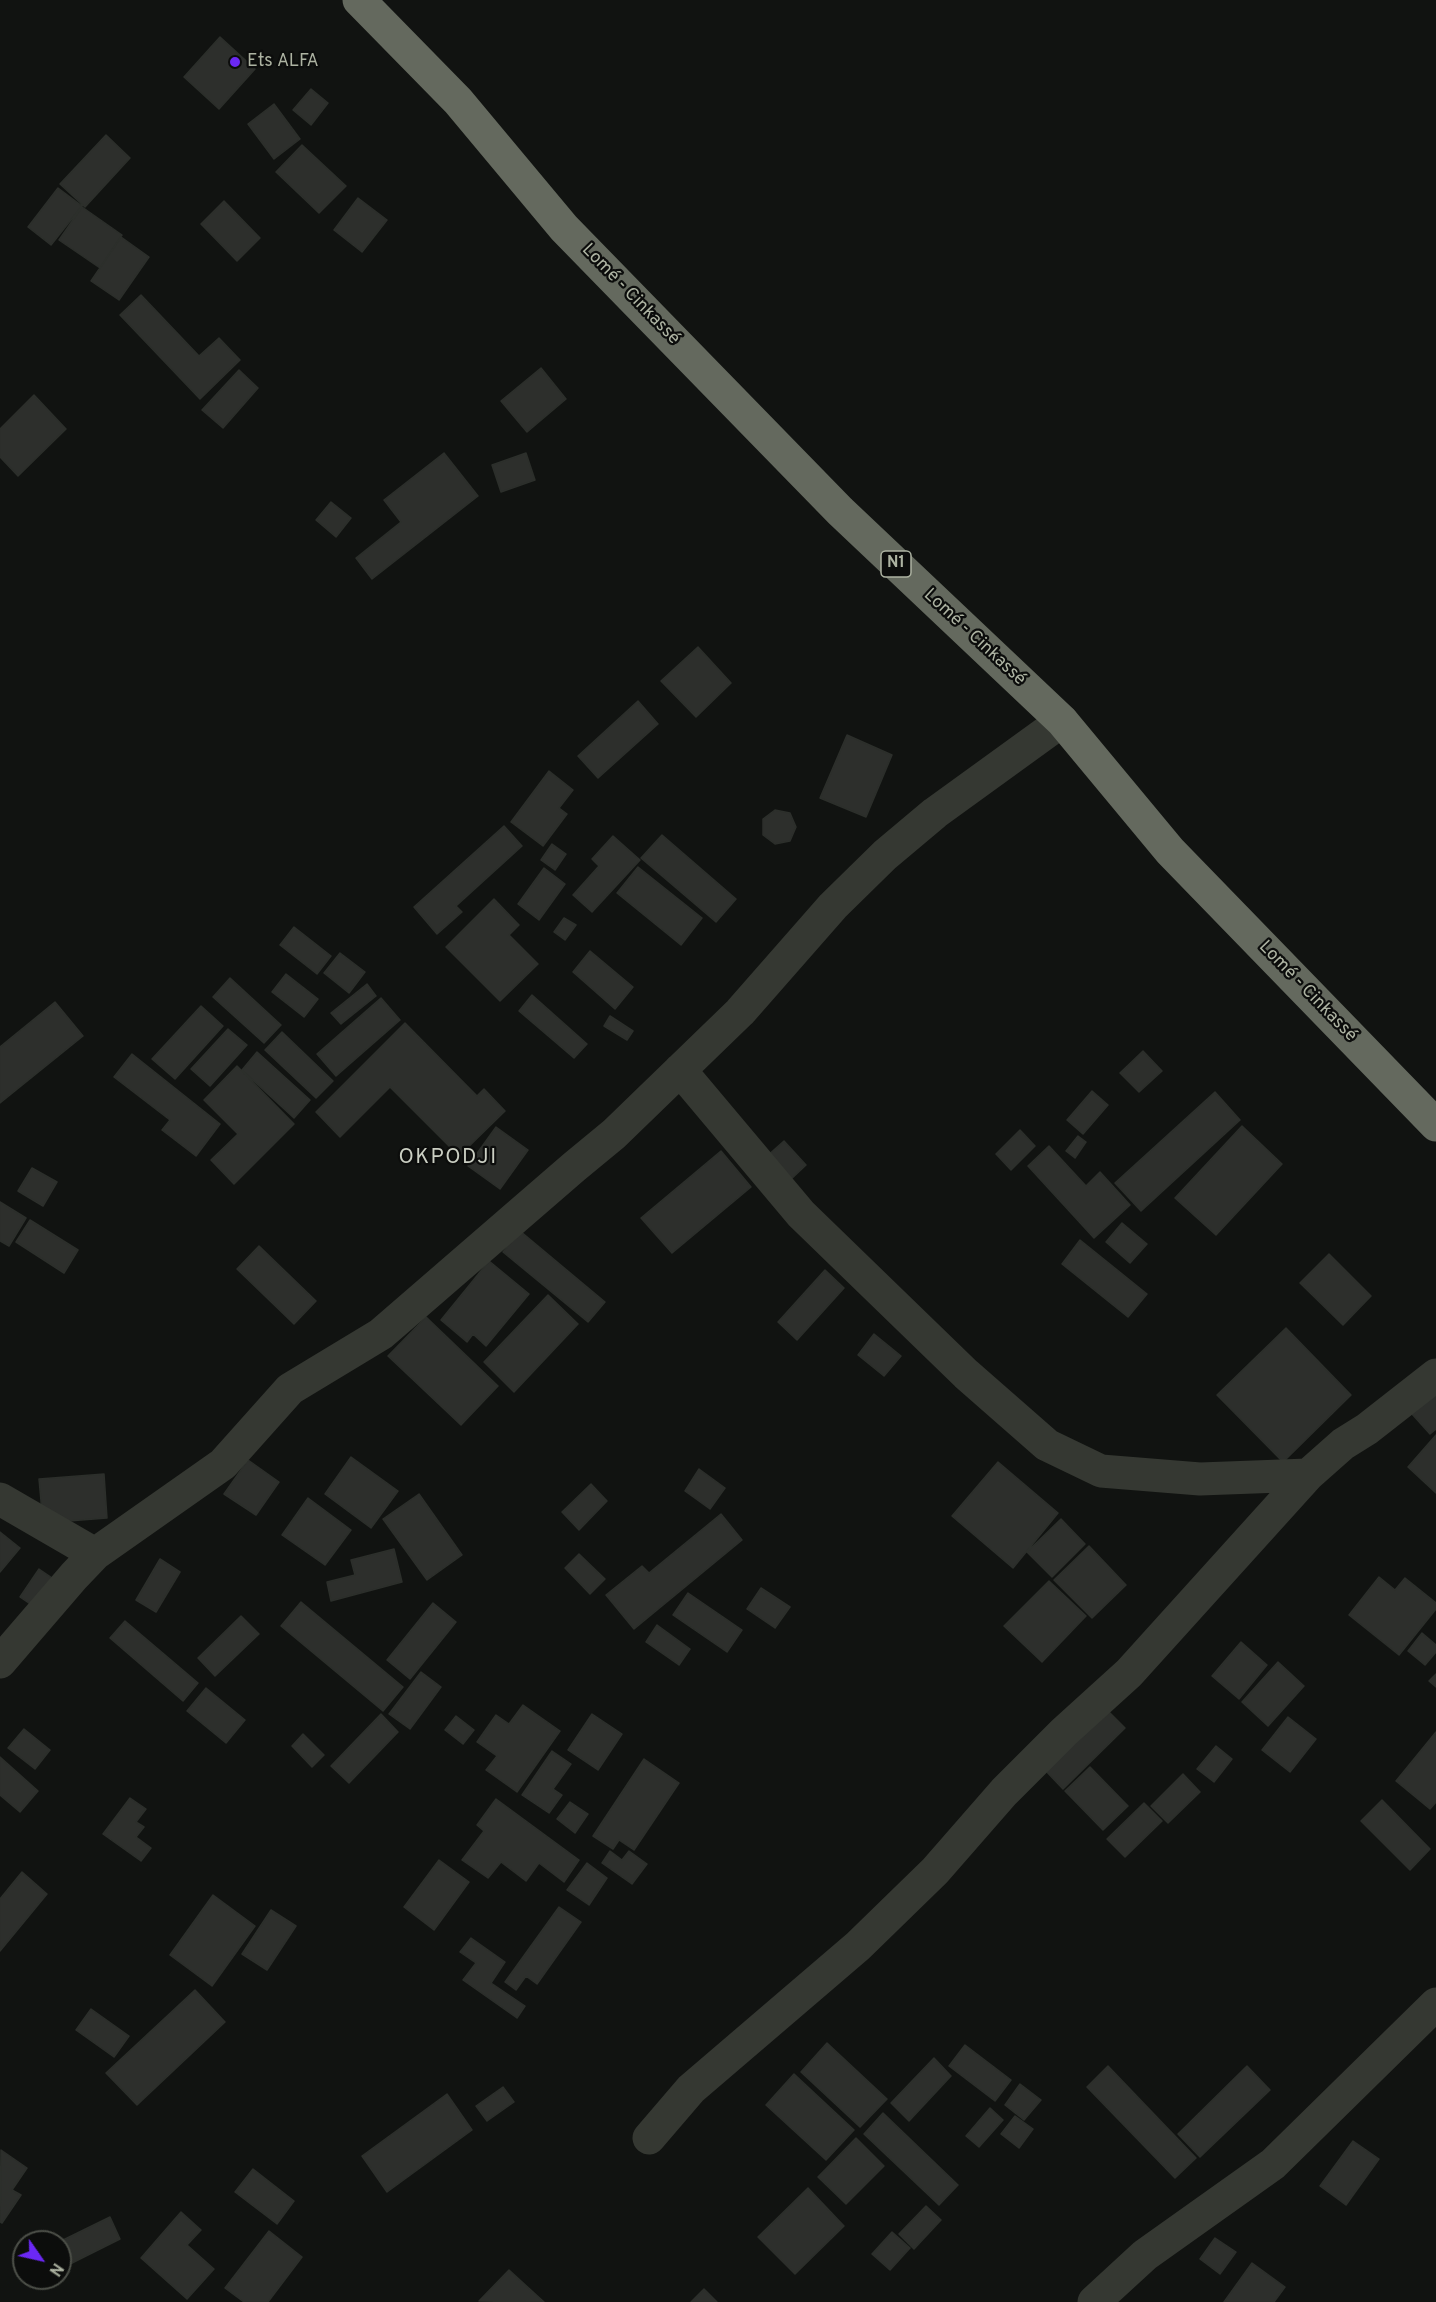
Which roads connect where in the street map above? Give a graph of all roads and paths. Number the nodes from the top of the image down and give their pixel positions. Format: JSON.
{"nodes":[{"id":1,"x":359,"y":0,"type":"edge"},
{"id":2,"x":1062,"y":721,"type":"junction"},
{"id":3,"x":680,"y":1070,"type":"junction"},
{"id":4,"x":1436,"y":1125,"type":"edge"},
{"id":5,"x":1436,"y":1375,"type":"edge"},
{"id":6,"x":1308,"y":1475,"type":"junction"},
{"id":7,"x":0,"y":1499,"type":"edge"},
{"id":8,"x":95,"y":1554,"type":"junction"},
{"id":9,"x":0,"y":1662,"type":"edge"},
{"id":10,"x":1436,"y":2004,"type":"edge"},
{"id":11,"x":649,"y":2138,"type":"dead end"},
{"id":12,"x":1094,"y":2302,"type":"edge"}],
"edges":[{"from":1,"to":2,"type":"highway","name":"Lomé - Cinkassé","number":"N1"},
{"from":2,"to":3,"type":"street"},
{"from":2,"to":4,"type":"highway","name":"Lomé - Cinkassé","number":"N1"},
{"from":3,"to":6,"type":"street"},
{"from":3,"to":8,"type":"street"},
{"from":5,"to":6,"type":"street"},
{"from":6,"to":11,"type":"street"},
{"from":7,"to":8,"type":"street"},
{"from":8,"to":9,"type":"street"},
{"from":10,"to":12,"type":"street"}]}
